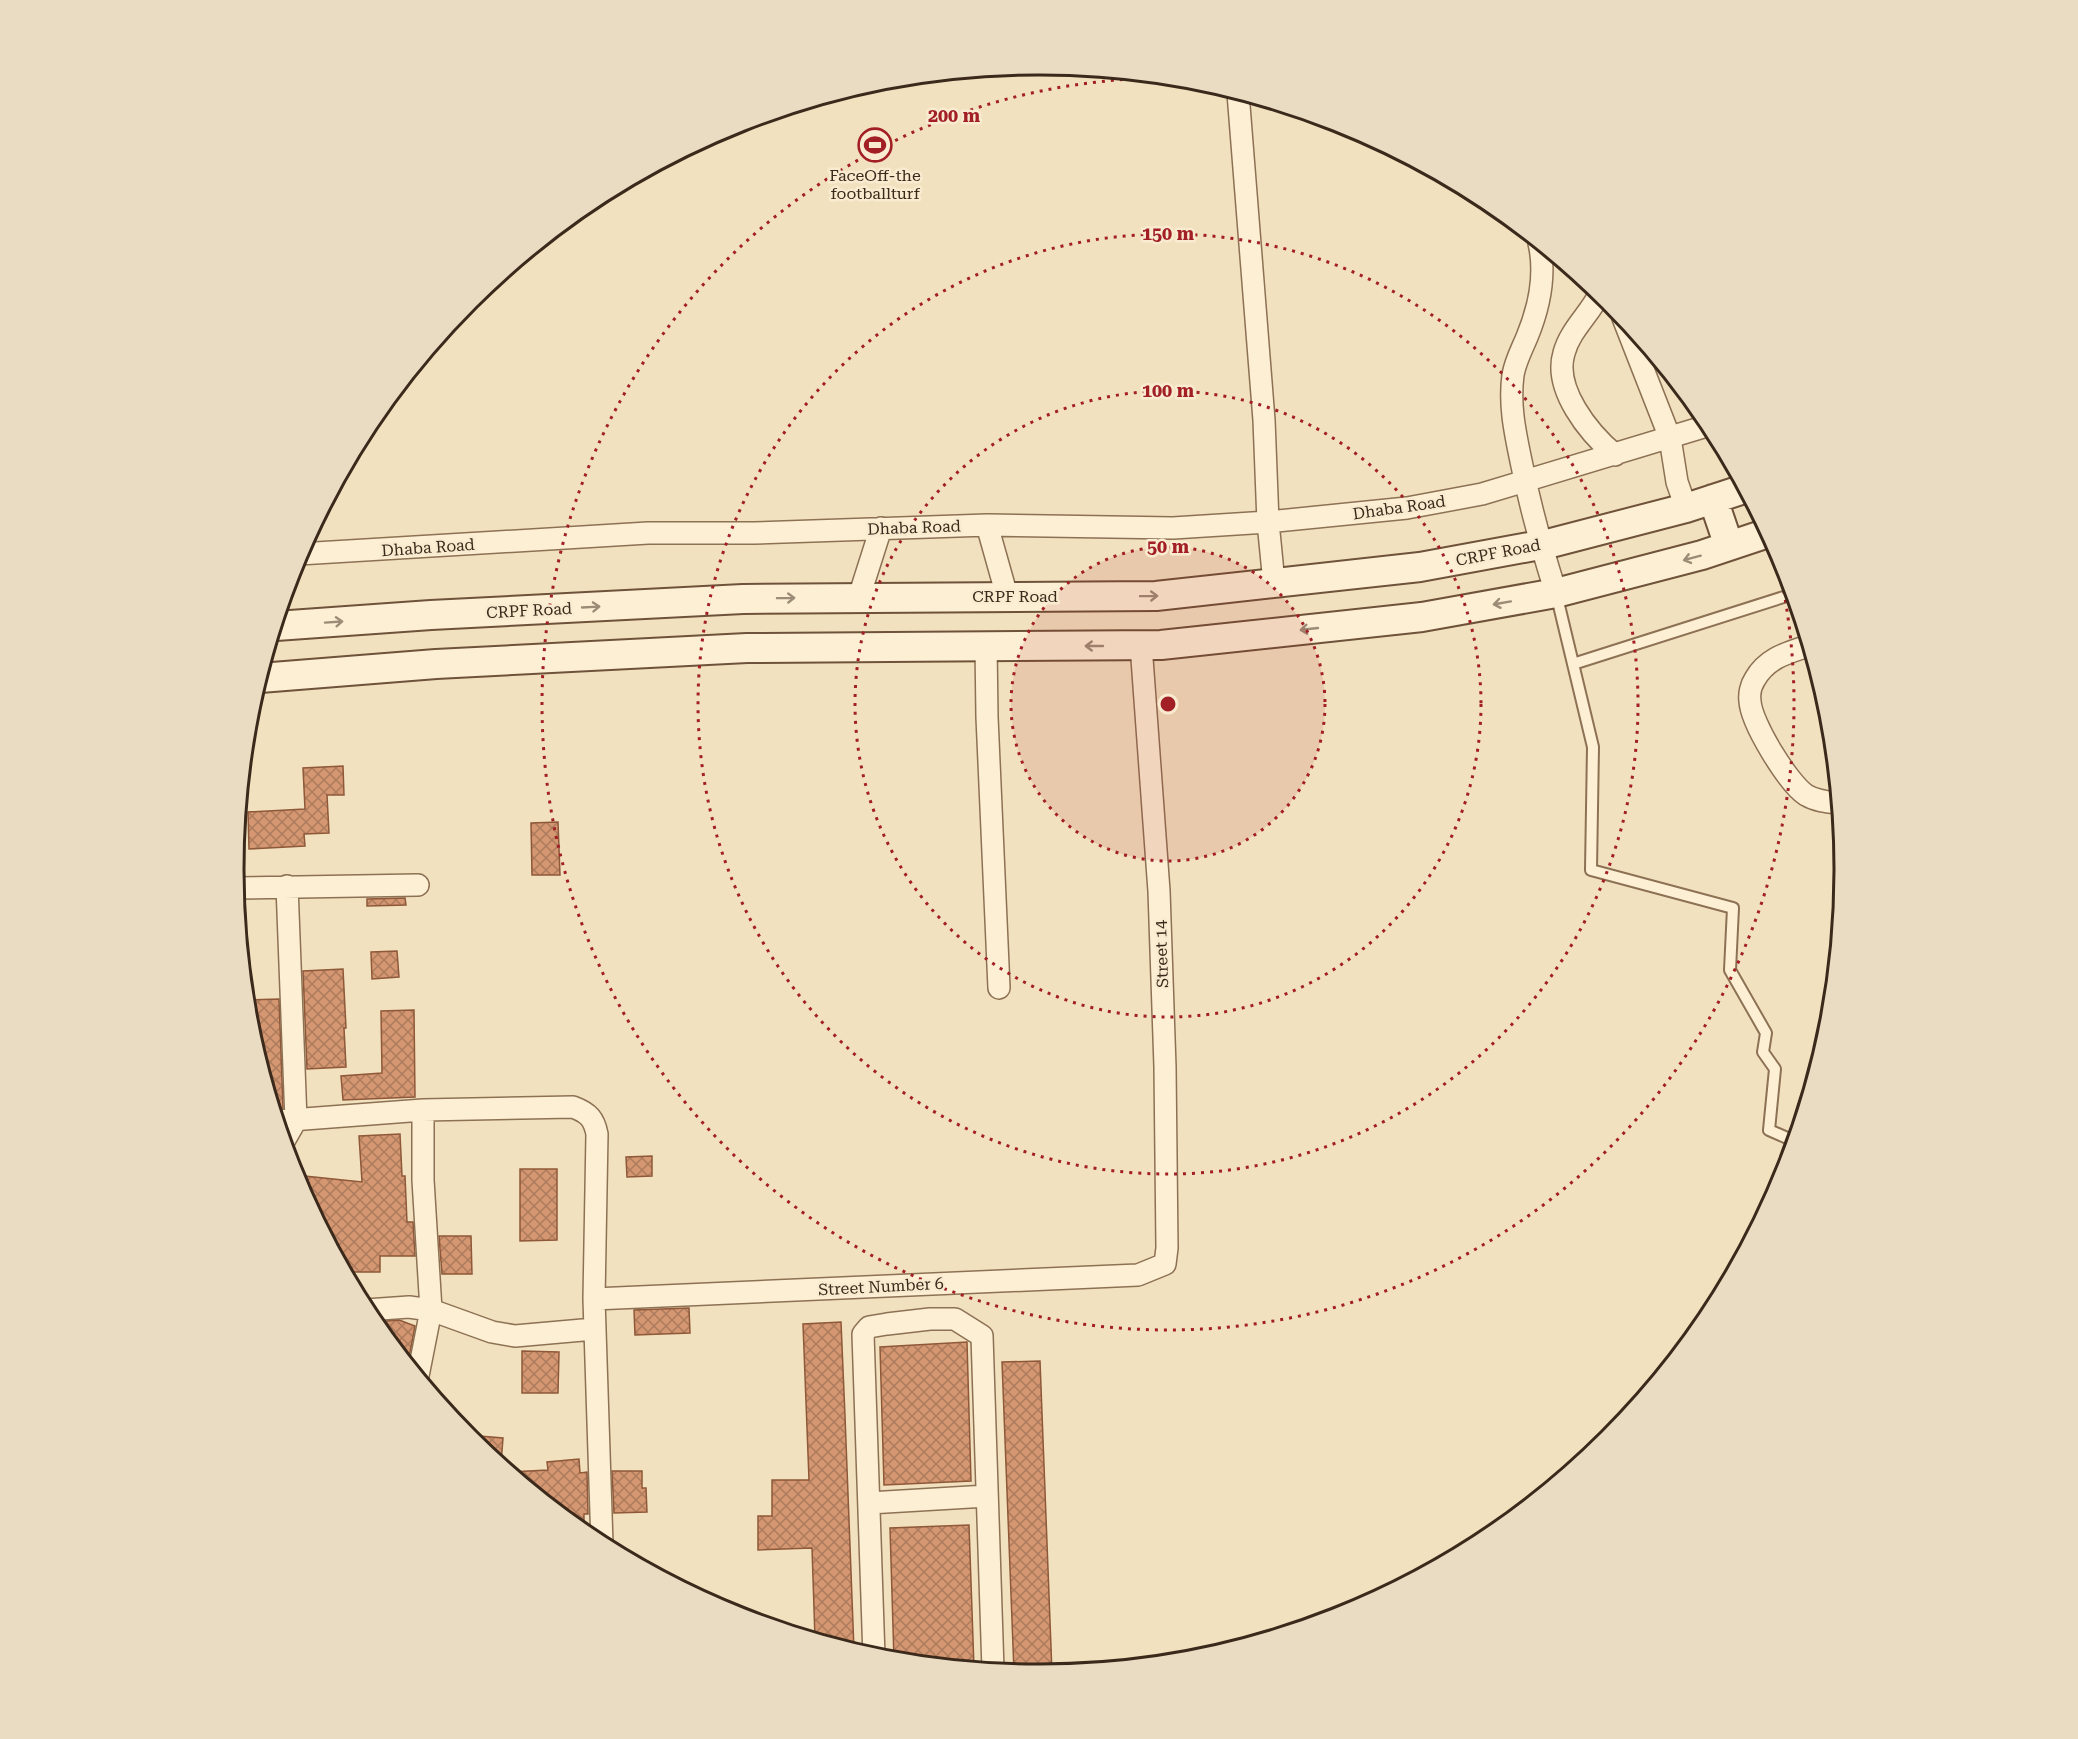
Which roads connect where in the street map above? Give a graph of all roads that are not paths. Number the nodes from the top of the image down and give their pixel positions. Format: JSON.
{"nodes":[{"id":1,"x":1239,"y":100,"type":"edge"},
{"id":2,"x":1540,"y":253,"type":"edge"},
{"id":3,"x":1594,"y":302,"type":"edge"},
{"id":4,"x":1632,"y":342,"type":"edge"},
{"id":5,"x":1700,"y":428,"type":"edge"},
{"id":6,"x":1670,"y":438,"type":"junction"},
{"id":7,"x":1615,"y":455,"type":"junction"},
{"id":8,"x":1525,"y":482,"type":"junction"},
{"id":9,"x":1737,"y":491,"type":"edge"},
{"id":10,"x":1713,"y":499,"type":"junction"},
{"id":11,"x":1686,"y":508,"type":"junction"},
{"id":12,"x":1268,"y":522,"type":"junction"},
{"id":13,"x":987,"y":525,"type":"junction"},
{"id":14,"x":881,"y":528,"type":"junction"},
{"id":15,"x":1760,"y":536,"type":"edge"},
{"id":16,"x":1541,"y":545,"type":"junction"},
{"id":17,"x":1730,"y":546,"type":"junction"},
{"id":18,"x":310,"y":553,"type":"edge"},
{"id":19,"x":1274,"y":583,"type":"junction"},
{"id":20,"x":1556,"y":593,"type":"junction"},
{"id":21,"x":1007,"y":596,"type":"junction"},
{"id":22,"x":1785,"y":596,"type":"edge"},
{"id":23,"x":859,"y":597,"type":"junction"},
{"id":24,"x":284,"y":625,"type":"edge"},
{"id":25,"x":1141,"y":645,"type":"junction"},
{"id":26,"x":986,"y":646,"type":"junction"},
{"id":27,"x":1801,"y":648,"type":"edge"},
{"id":28,"x":1573,"y":664,"type":"junction"},
{"id":29,"x":269,"y":677,"type":"edge"},
{"id":30,"x":1830,"y":802,"type":"edge"},
{"id":31,"x":418,"y":885,"type":"dead end"},
{"id":32,"x":287,"y":886,"type":"junction"},
{"id":33,"x":245,"y":888,"type":"edge"},
{"id":34,"x":999,"y":988,"type":"dead end"},
{"id":35,"x":423,"y":1110,"type":"junction"},
{"id":36,"x":287,"y":1120,"type":"edge"},
{"id":37,"x":1787,"y":1137,"type":"edge"},
{"id":38,"x":1165,"y":1264,"type":"joint"},
{"id":39,"x":594,"y":1299,"type":"junction"},
{"id":40,"x":377,"y":1309,"type":"edge"},
{"id":41,"x":432,"y":1310,"type":"junction"},
{"id":42,"x":594,"y":1329,"type":"junction"},
{"id":43,"x":420,"y":1366,"type":"edge"},
{"id":44,"x":987,"y":1496,"type":"junction"},
{"id":45,"x":869,"y":1503,"type":"junction"},
{"id":46,"x":602,"y":1532,"type":"edge"},
{"id":47,"x":874,"y":1647,"type":"edge"},
{"id":48,"x":993,"y":1662,"type":"edge"}],
"edges":[{"from":1,"to":12,"type":"street"},
{"from":2,"to":8,"type":"street"},
{"from":3,"to":7,"type":"street"},
{"from":4,"to":6,"type":"street"},
{"from":5,"to":6,"type":"street","name":"Dhaba Road"},
{"from":6,"to":7,"type":"street","name":"Dhaba Road"},
{"from":6,"to":11,"type":"street"},
{"from":7,"to":8,"type":"street","name":"Dhaba Road"},
{"from":8,"to":12,"type":"street","name":"Dhaba Road"},
{"from":8,"to":16,"type":"street"},
{"from":9,"to":10,"type":"street","name":"CRPF Road"},
{"from":10,"to":11,"type":"street","name":"CRPF Road"},
{"from":10,"to":17,"type":"street"},
{"from":11,"to":16,"type":"street","name":"CRPF Road"},
{"from":12,"to":13,"type":"street","name":"Dhaba Road"},
{"from":12,"to":19,"type":"street"},
{"from":13,"to":14,"type":"street","name":"Dhaba Road"},
{"from":13,"to":21,"type":"street"},
{"from":14,"to":18,"type":"street","name":"Dhaba Road"},
{"from":14,"to":23,"type":"street"},
{"from":15,"to":17,"type":"street"},
{"from":16,"to":19,"type":"street","name":"CRPF Road"},
{"from":16,"to":20,"type":"street"},
{"from":17,"to":20,"type":"street","one_way":true},
{"from":21,"to":19,"type":"street","name":"CRPF Road","one_way":true},
{"from":20,"to":25,"type":"street","one_way":true},
{"from":20,"to":28,"type":"lane"},
{"from":21,"to":23,"type":"street","name":"CRPF Road"},
{"from":22,"to":28,"type":"lane"},
{"from":24,"to":23,"type":"street","name":"CRPF Road","one_way":true},
{"from":25,"to":26,"type":"street","one_way":true},
{"from":25,"to":38,"type":"street","name":"Street 14"},
{"from":26,"to":29,"type":"street"},
{"from":26,"to":34,"type":"street"},
{"from":27,"to":30,"type":"street"},
{"from":28,"to":37,"type":"lane"},
{"from":31,"to":32,"type":"street"},
{"from":32,"to":33,"type":"street"},
{"from":32,"to":36,"type":"street"},
{"from":35,"to":36,"type":"street"},
{"from":35,"to":39,"type":"street"},
{"from":35,"to":41,"type":"street"},
{"from":38,"to":39,"type":"street","name":"Street Number 6"},
{"from":39,"to":42,"type":"street"},
{"from":40,"to":41,"type":"street"},
{"from":41,"to":42,"type":"street"},
{"from":41,"to":43,"type":"street"},
{"from":42,"to":46,"type":"street"},
{"from":44,"to":45,"type":"street"},
{"from":44,"to":45,"type":"street"},
{"from":44,"to":48,"type":"street"},
{"from":45,"to":47,"type":"street"}]}
